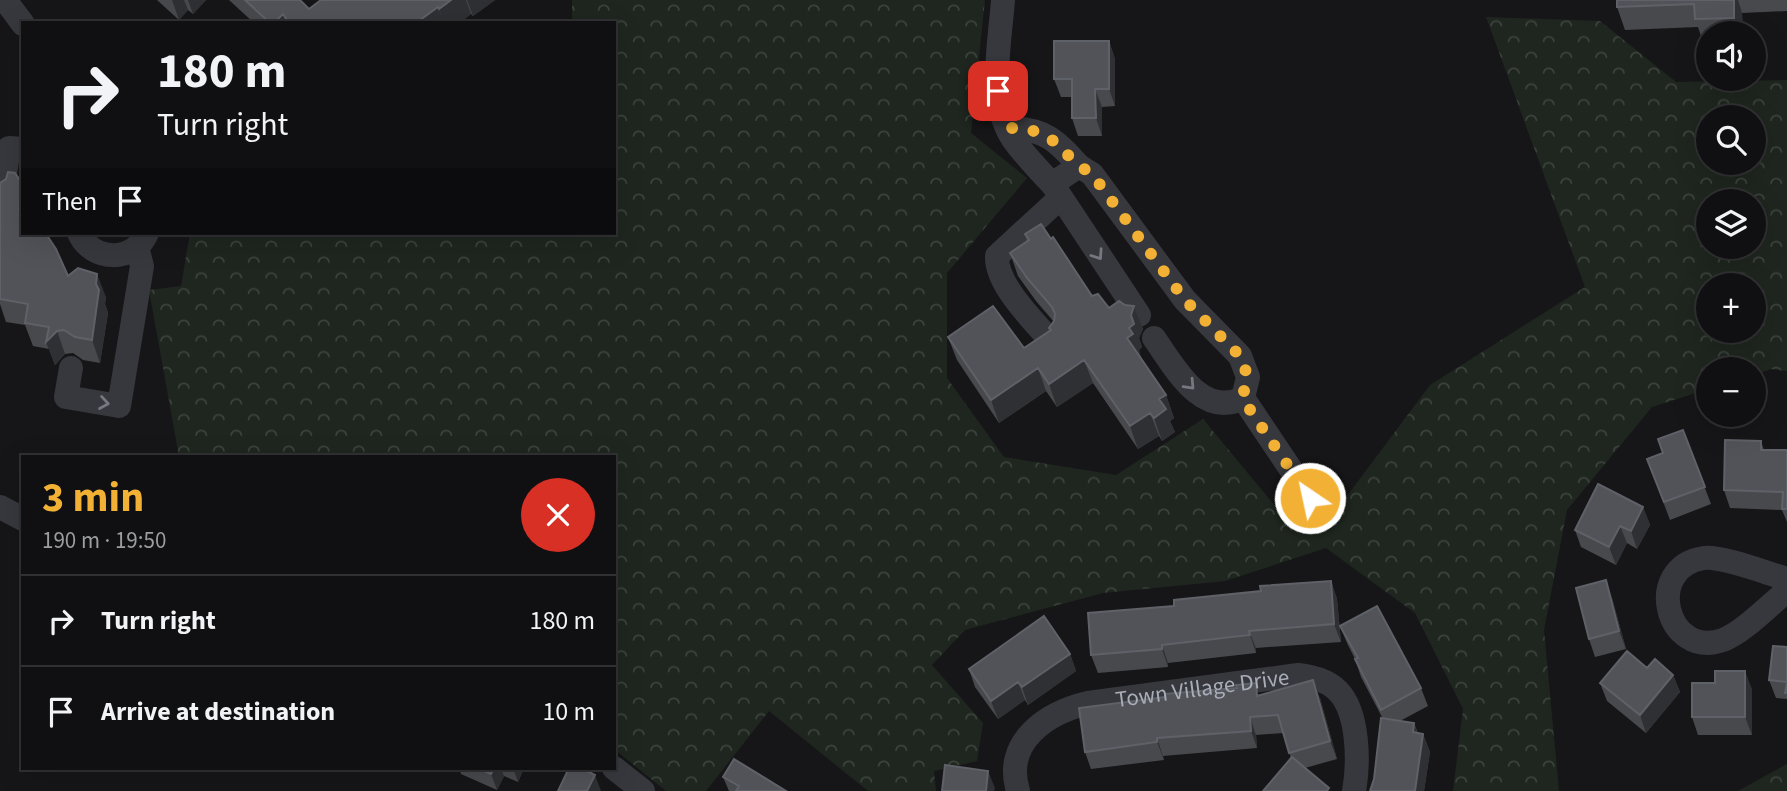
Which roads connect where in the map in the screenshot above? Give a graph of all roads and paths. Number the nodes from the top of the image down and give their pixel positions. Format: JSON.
{"nodes":[{"id":1,"x":5,"y":0,"type":"edge"},
{"id":2,"x":1003,"y":0,"type":"edge"},
{"id":3,"x":21,"y":21,"type":"edge"},
{"id":4,"x":1007,"y":128,"type":"junction"},
{"id":5,"x":21,"y":149,"type":"edge"},
{"id":6,"x":1079,"y":166,"type":"junction"},
{"id":7,"x":1056,"y":191,"type":"junction"},
{"id":8,"x":2,"y":193,"type":"edge"},
{"id":9,"x":80,"y":235,"type":"edge"},
{"id":10,"x":142,"y":240,"type":"edge"},
{"id":11,"x":1139,"y":315,"type":"dead end"},
{"id":12,"x":1154,"y":338,"type":"dead end"},
{"id":13,"x":1049,"y":339,"type":"edge"},
{"id":14,"x":71,"y":368,"type":"dead end"},
{"id":15,"x":1242,"y":398,"type":"junction"},
{"id":16,"x":1310,"y":498,"type":"dead end"},
{"id":17,"x":0,"y":507,"type":"edge"},
{"id":18,"x":21,"y":518,"type":"edge"},
{"id":19,"x":1787,"y":579,"type":"edge"},
{"id":20,"x":1787,"y":591,"type":"edge"},
{"id":21,"x":616,"y":770,"type":"edge"},
{"id":22,"x":643,"y":791,"type":"edge"},
{"id":23,"x":1018,"y":791,"type":"edge"},
{"id":24,"x":1354,"y":791,"type":"edge"}],
"edges":[{"from":1,"to":3,"type":"street"},
{"from":2,"to":4,"type":"street"},
{"from":4,"to":6,"type":"street"},
{"from":4,"to":7,"type":"street"},
{"from":5,"to":8,"type":"street"},
{"from":6,"to":7,"type":"street"},
{"from":6,"to":15,"type":"street"},
{"from":7,"to":11,"type":"street","one_way":true},
{"from":7,"to":13,"type":"street"},
{"from":9,"to":10,"type":"street"},
{"from":14,"to":10,"type":"street","one_way":true},
{"from":12,"to":15,"type":"street","one_way":true},
{"from":15,"to":16,"type":"street"},
{"from":17,"to":18,"type":"street"},
{"from":19,"to":20,"type":"street"},
{"from":21,"to":22,"type":"street"},
{"from":23,"to":24,"type":"street","name":"Town Village Drive"}]}
